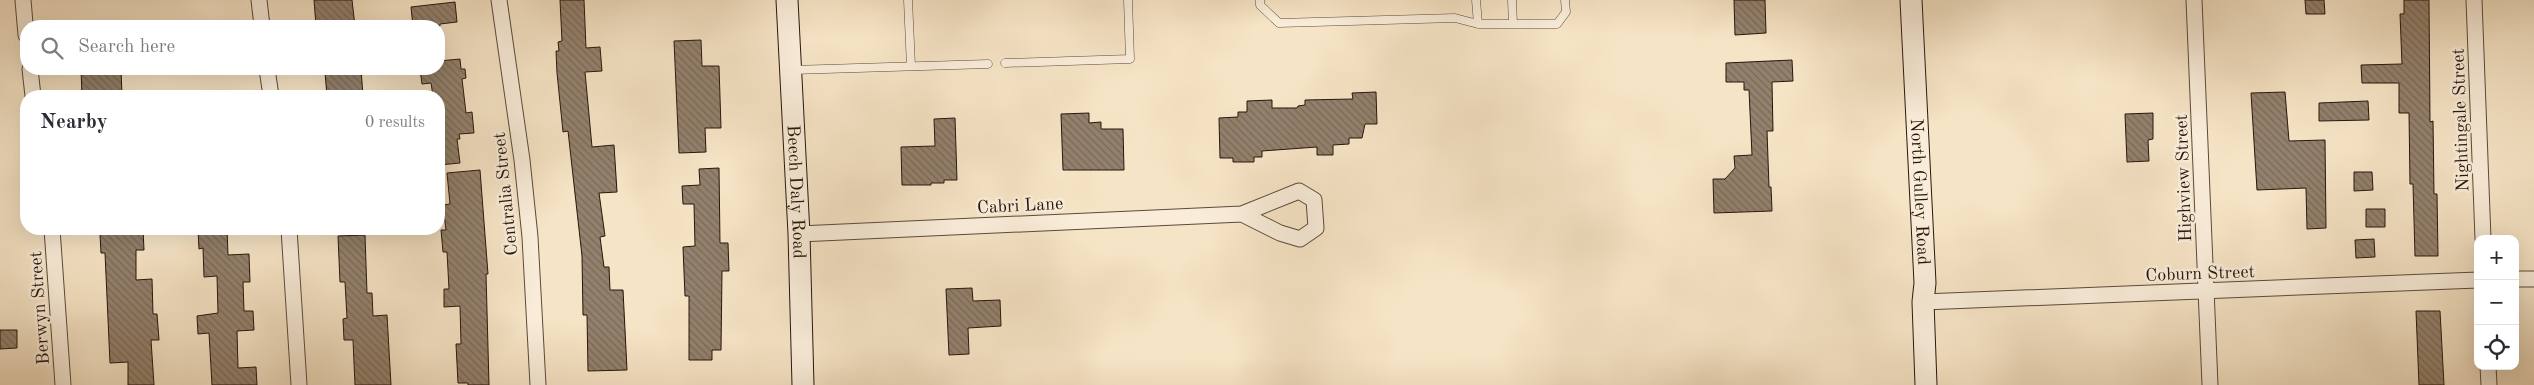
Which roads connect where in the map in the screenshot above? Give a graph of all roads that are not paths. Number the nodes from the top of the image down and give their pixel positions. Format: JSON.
{"nodes":[{"id":1,"x":23,"y":0,"type":"edge"},
{"id":2,"x":259,"y":0,"type":"edge"},
{"id":3,"x":499,"y":0,"type":"edge"},
{"id":4,"x":787,"y":0,"type":"edge"},
{"id":5,"x":908,"y":0,"type":"edge"},
{"id":6,"x":1128,"y":0,"type":"edge"},
{"id":7,"x":1260,"y":0,"type":"edge"},
{"id":8,"x":1476,"y":0,"type":"edge"},
{"id":9,"x":1512,"y":0,"type":"edge"},
{"id":10,"x":1565,"y":0,"type":"edge"},
{"id":11,"x":1911,"y":0,"type":"edge"},
{"id":12,"x":2194,"y":0,"type":"edge"},
{"id":13,"x":2474,"y":0,"type":"edge"},
{"id":14,"x":25,"y":20,"type":"edge"},
{"id":15,"x":261,"y":20,"type":"edge"},
{"id":16,"x":1478,"y":24,"type":"junction"},
{"id":17,"x":1513,"y":24,"type":"junction"},
{"id":18,"x":1005,"y":63,"type":"dead end"},
{"id":19,"x":988,"y":64,"type":"dead end"},
{"id":20,"x":910,"y":66,"type":"junction"},
{"id":21,"x":790,"y":70,"type":"junction"},
{"id":22,"x":30,"y":75,"type":"edge"},
{"id":23,"x":268,"y":75,"type":"edge"},
{"id":24,"x":32,"y":90,"type":"edge"},
{"id":25,"x":270,"y":90,"type":"edge"},
{"id":26,"x":1242,"y":214,"type":"junction"},
{"id":27,"x":799,"y":234,"type":"junction"},
{"id":28,"x":52,"y":235,"type":"edge"},
{"id":29,"x":289,"y":235,"type":"edge"},
{"id":30,"x":2483,"y":235,"type":"edge"},
{"id":31,"x":2519,"y":279,"type":"edge"},
{"id":32,"x":2534,"y":279,"type":"edge"},
{"id":33,"x":2474,"y":280,"type":"edge"},
{"id":34,"x":2206,"y":292,"type":"junction"},
{"id":35,"x":1923,"y":302,"type":"junction"},
{"id":36,"x":2488,"y":370,"type":"edge"},
{"id":37,"x":63,"y":385,"type":"edge"},
{"id":38,"x":299,"y":385,"type":"edge"},
{"id":39,"x":538,"y":385,"type":"edge"},
{"id":40,"x":803,"y":385,"type":"edge"},
{"id":41,"x":1926,"y":385,"type":"edge"},
{"id":42,"x":2210,"y":385,"type":"edge"},
{"id":43,"x":2489,"y":385,"type":"edge"}],
"edges":[{"from":1,"to":14,"type":"street"},
{"from":2,"to":15,"type":"street"},
{"from":3,"to":39,"type":"street","name":"Centralia Street"},
{"from":4,"to":21,"type":"main road","name":"Beech Daly Road"},
{"from":5,"to":20,"type":"lane"},
{"from":6,"to":18,"type":"lane"},
{"from":7,"to":16,"type":"lane"},
{"from":8,"to":16,"type":"lane"},
{"from":9,"to":17,"type":"lane"},
{"from":10,"to":17,"type":"lane"},
{"from":11,"to":35,"type":"main road","name":"North Gulley Road"},
{"from":12,"to":34,"type":"street","name":"Highview Street"},
{"from":13,"to":30,"type":"street","name":"Nightingale Street"},
{"from":16,"to":17,"type":"lane"},
{"from":19,"to":20,"type":"lane"},
{"from":20,"to":21,"type":"lane"},
{"from":21,"to":27,"type":"main road","name":"Beech Daly Road"},
{"from":22,"to":24,"type":"street"},
{"from":23,"to":25,"type":"street"},
{"from":26,"to":26,"type":"street","name":"Cabri Lane"},
{"from":26,"to":27,"type":"street","name":"Cabri Lane"},
{"from":27,"to":40,"type":"main road","name":"Beech Daly Road"},
{"from":28,"to":37,"type":"street","name":"Berwyn Street"},
{"from":29,"to":38,"type":"street"},
{"from":31,"to":32,"type":"street"},
{"from":33,"to":34,"type":"street","name":"Coburn Street"},
{"from":34,"to":35,"type":"street","name":"Coburn Street"},
{"from":34,"to":42,"type":"street","name":"Highview Street"},
{"from":35,"to":41,"type":"main road","name":"North Gulley Road"},
{"from":36,"to":43,"type":"street"}]}
